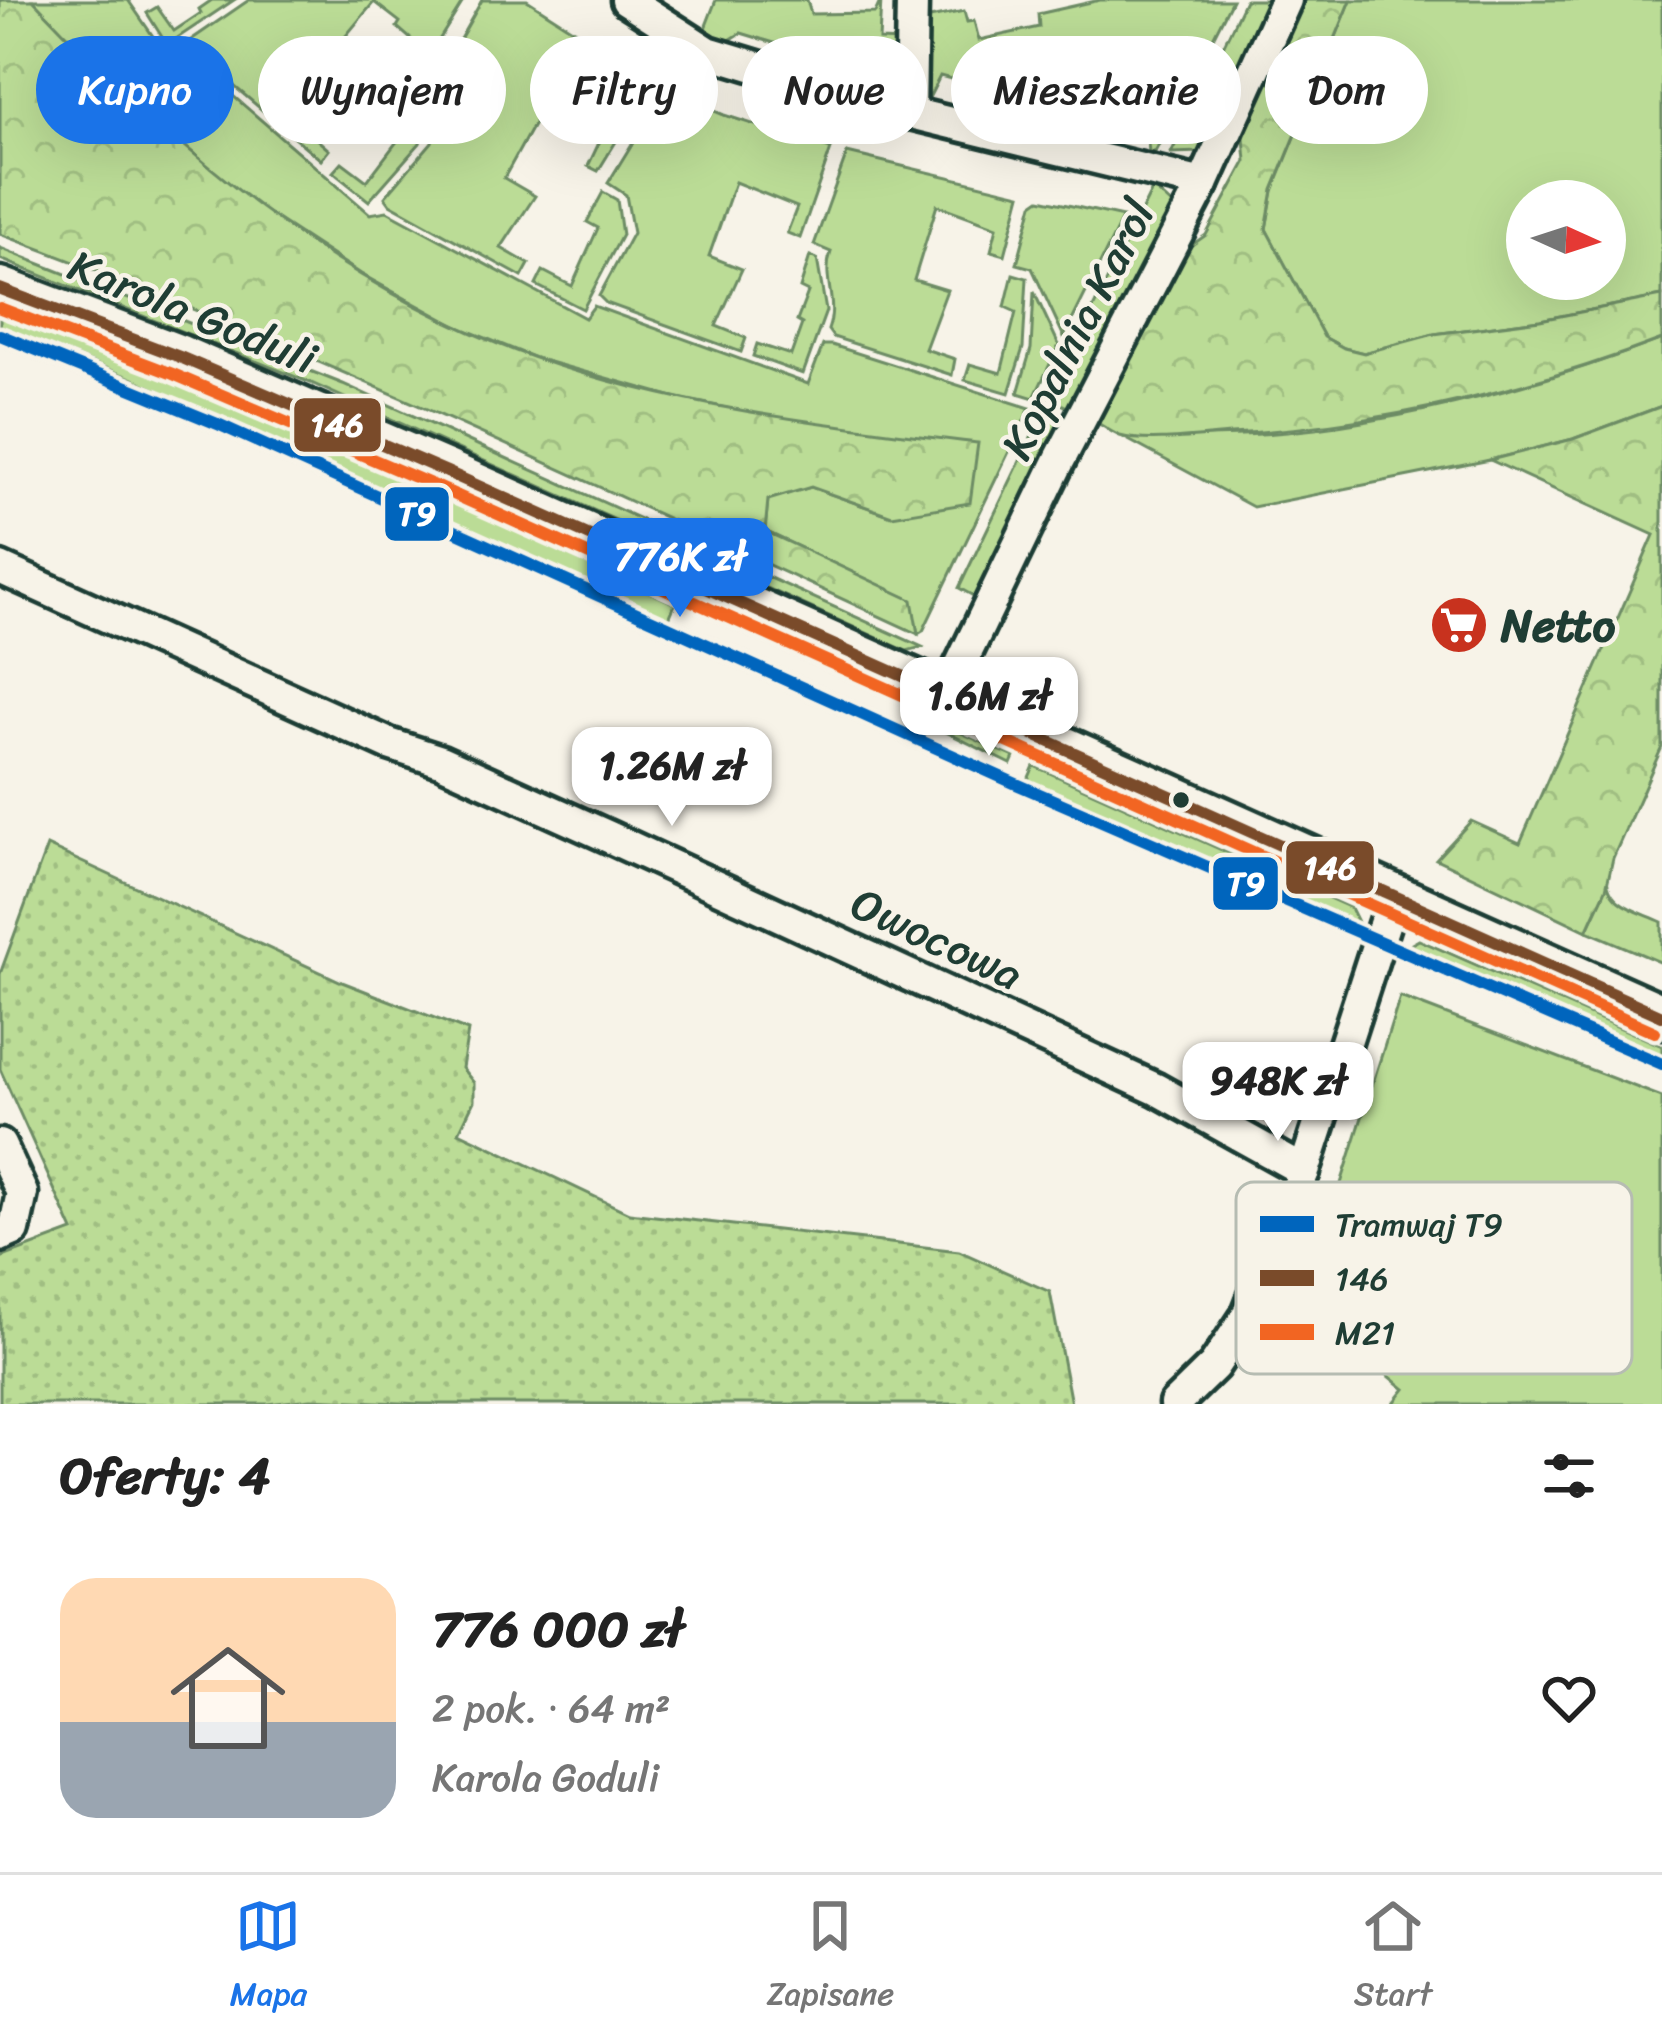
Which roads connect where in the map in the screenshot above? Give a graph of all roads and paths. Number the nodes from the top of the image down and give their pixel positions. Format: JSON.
{"nodes":[{"id":1,"x":627,"y":0,"type":"edge"},
{"id":2,"x":912,"y":0,"type":"edge"},
{"id":3,"x":1286,"y":0,"type":"edge"},
{"id":4,"x":911,"y":36,"type":"edge"},
{"id":5,"x":742,"y":62,"type":"edge"},
{"id":6,"x":927,"y":117,"type":"edge"},
{"id":7,"x":1203,"y":184,"type":"junction"},
{"id":8,"x":0,"y":289,"type":"edge"},
{"id":9,"x":0,"y":568,"type":"edge"},
{"id":10,"x":945,"y":698,"type":"junction"},
{"id":11,"x":1393,"y":897,"type":"junction"},
{"id":12,"x":1662,"y":1016,"type":"edge"},
{"id":13,"x":0,"y":1145,"type":"edge"},
{"id":14,"x":1304,"y":1171,"type":"junction"},
{"id":15,"x":1300,"y":1182,"type":"edge"},
{"id":16,"x":0,"y":1236,"type":"edge"},
{"id":17,"x":1236,"y":1333,"type":"edge"},
{"id":18,"x":1175,"y":1404,"type":"edge"}],
"edges":[{"from":1,"to":5,"type":"street"},
{"from":2,"to":4,"type":"street"},
{"from":3,"to":7,"type":"street","name":"Kopalnia Karol"},
{"from":6,"to":7,"type":"street"},
{"from":7,"to":10,"type":"street","name":"Kopalnia Karol"},
{"from":8,"to":10,"type":"main road","name":"Karola Goduli"},
{"from":9,"to":14,"type":"street","name":"Owocowa"},
{"from":10,"to":11,"type":"main road","name":"Karola Goduli"},
{"from":11,"to":12,"type":"main road","name":"Karola Goduli"},
{"from":11,"to":14,"type":"street"},
{"from":13,"to":16,"type":"street"},
{"from":14,"to":15,"type":"street"},
{"from":17,"to":18,"type":"street"}]}
